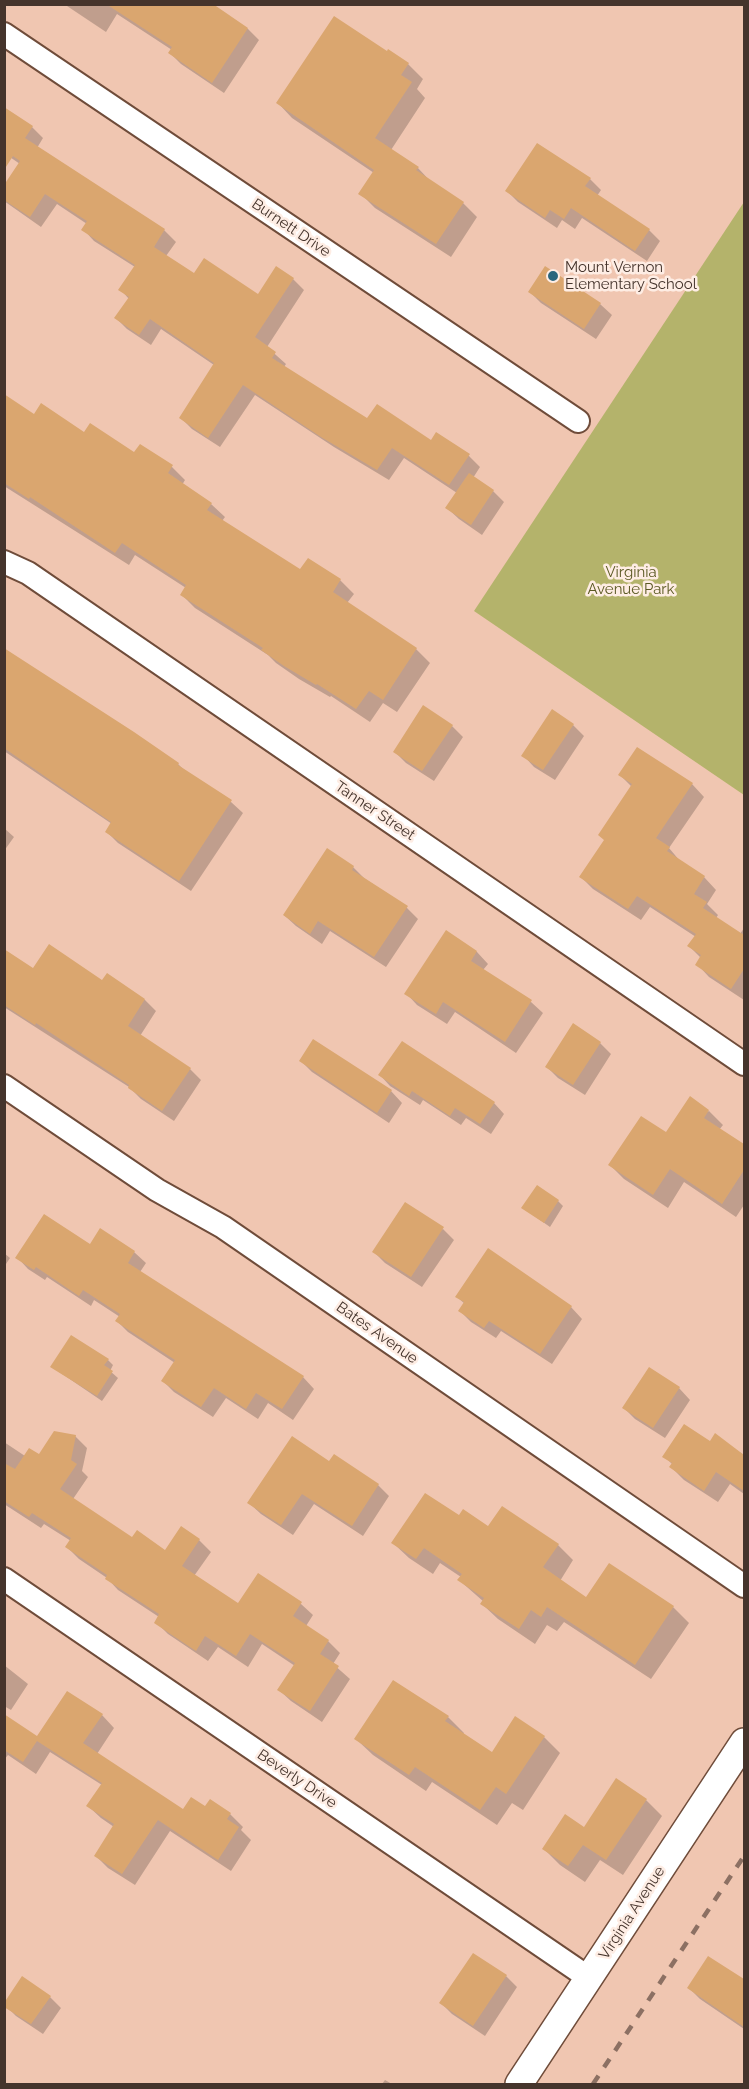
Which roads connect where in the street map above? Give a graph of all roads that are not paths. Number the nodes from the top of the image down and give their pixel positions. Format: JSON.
{"nodes":[{"id":1,"x":4,"y":34,"type":"edge"},
{"id":2,"x":578,"y":421,"type":"dead end"},
{"id":3,"x":4,"y":562,"type":"edge"},
{"id":4,"x":744,"y":1064,"type":"edge"},
{"id":5,"x":4,"y":1086,"type":"edge"},
{"id":6,"x":4,"y":1579,"type":"edge"},
{"id":7,"x":744,"y":1586,"type":"edge"},
{"id":8,"x":744,"y":1742,"type":"edge"},
{"id":9,"x":589,"y":1978,"type":"junction"},
{"id":10,"x":519,"y":2085,"type":"edge"}],
"edges":[{"from":1,"to":2,"type":"street","name":"Burnett Drive"},
{"from":3,"to":4,"type":"street","name":"Tanner Street"},
{"from":5,"to":7,"type":"street","name":"Bates Avenue"},
{"from":6,"to":9,"type":"street","name":"Beverly Drive"},
{"from":8,"to":9,"type":"street","name":"Virginia Avenue"},
{"from":9,"to":10,"type":"street","name":"Virginia Avenue"}]}
